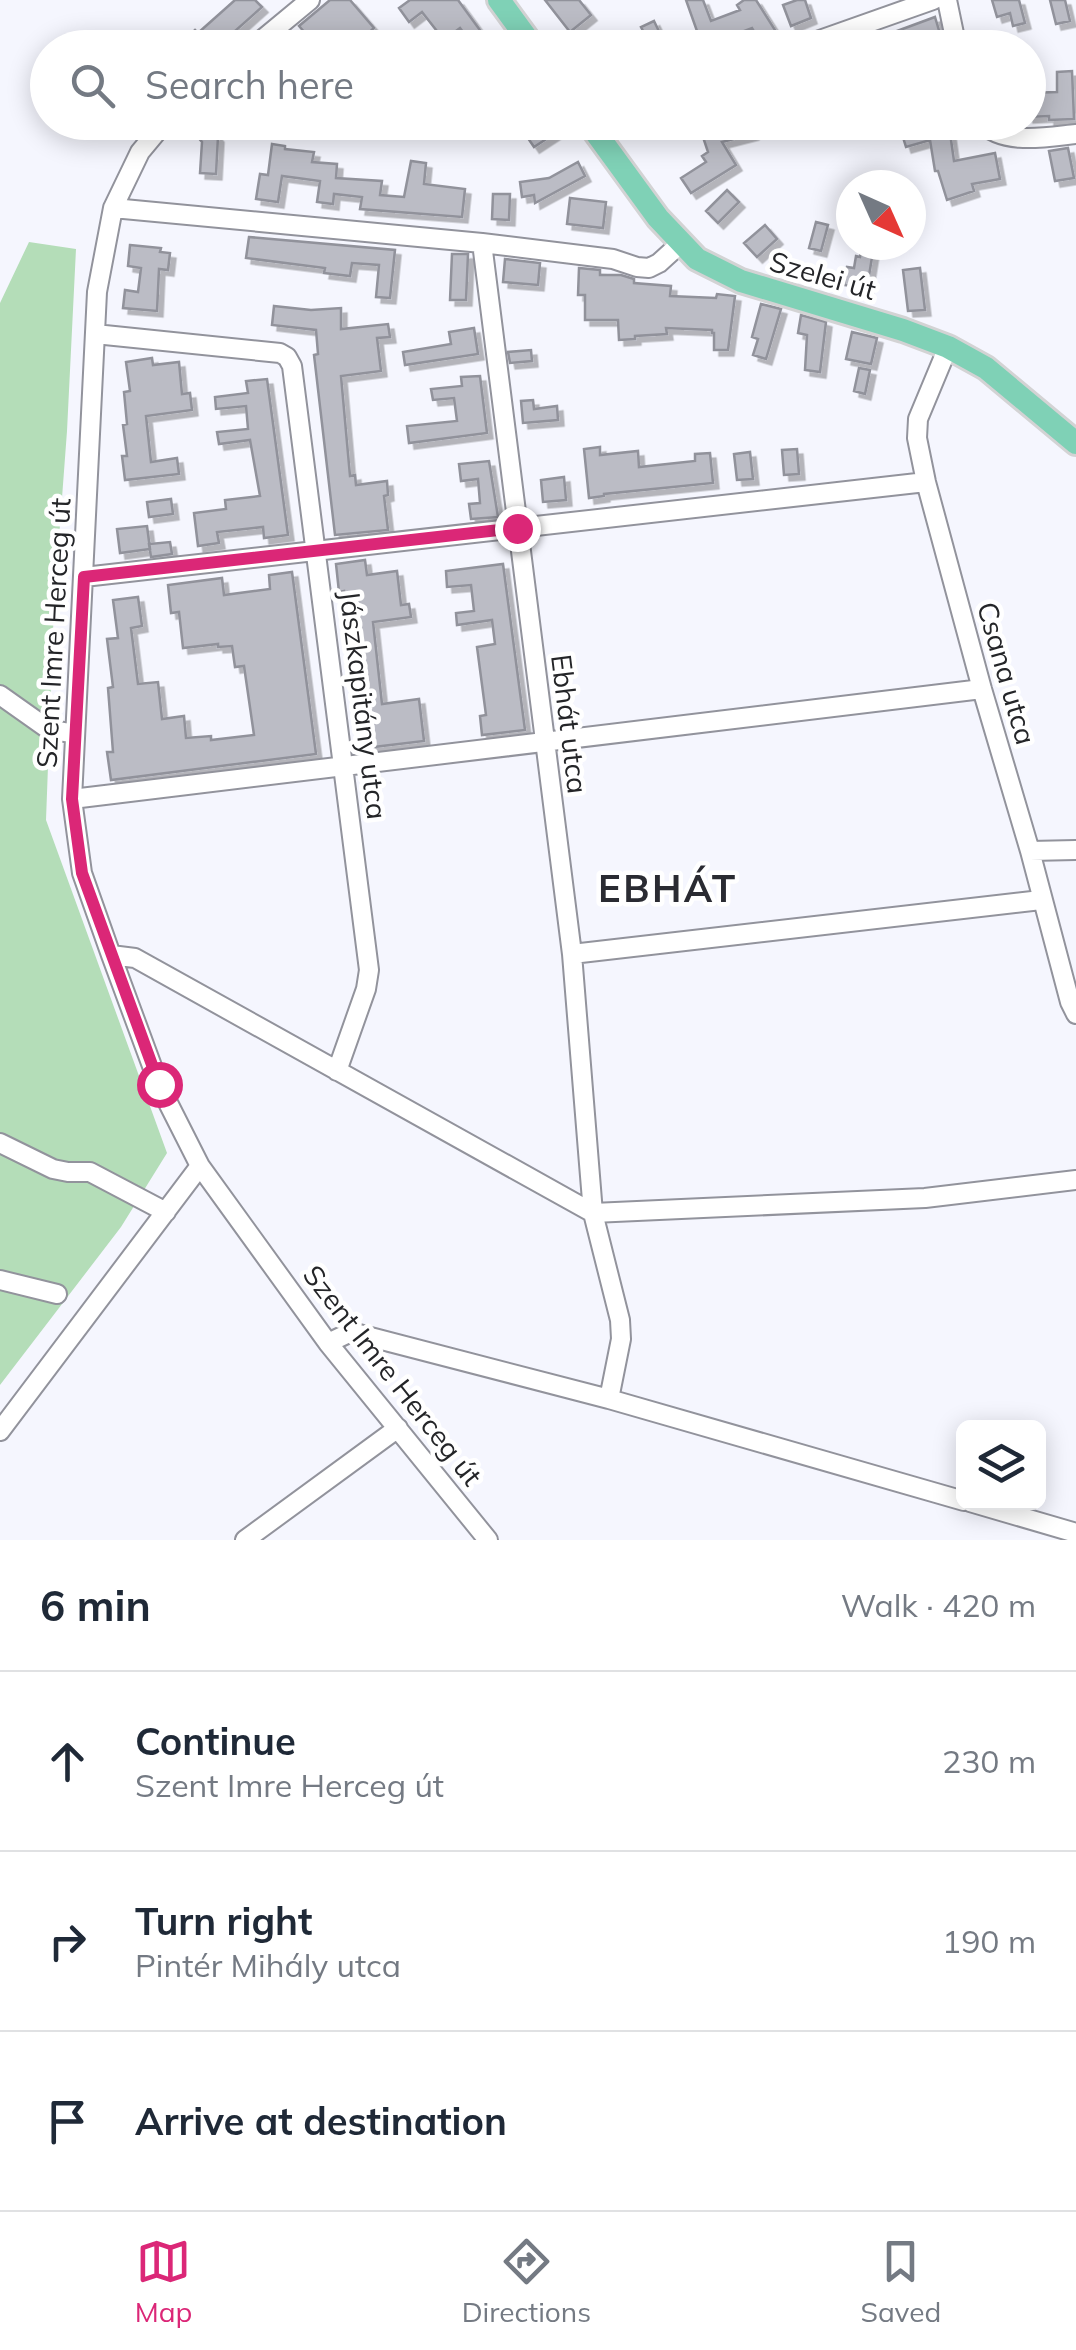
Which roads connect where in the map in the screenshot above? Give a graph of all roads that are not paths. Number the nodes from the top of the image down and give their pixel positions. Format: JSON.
{"nodes":[{"id":1,"x":310,"y":0,"type":"edge"},
{"id":2,"x":499,"y":0,"type":"edge"},
{"id":3,"x":933,"y":0,"type":"edge"},
{"id":4,"x":946,"y":0,"type":"edge"},
{"id":5,"x":274,"y":30,"type":"edge"},
{"id":6,"x":521,"y":30,"type":"edge"},
{"id":7,"x":849,"y":30,"type":"edge"},
{"id":8,"x":953,"y":30,"type":"edge"},
{"id":9,"x":1076,"y":134,"type":"edge"},
{"id":10,"x":1046,"y":138,"type":"edge"},
{"id":11,"x":150,"y":140,"type":"edge"},
{"id":12,"x":601,"y":140,"type":"edge"},
{"id":13,"x":113,"y":208,"type":"junction"},
{"id":14,"x":482,"y":243,"type":"junction"},
{"id":15,"x":680,"y":244,"type":"junction"},
{"id":16,"x":96,"y":334,"type":"junction"},
{"id":17,"x":948,"y":347,"type":"junction"},
{"id":18,"x":1076,"y":443,"type":"edge"},
{"id":19,"x":926,"y":482,"type":"junction"},
{"id":20,"x":517,"y":528,"type":"junction"},
{"id":21,"x":316,"y":551,"type":"junction"},
{"id":22,"x":84,"y":577,"type":"junction"},
{"id":23,"x":982,"y":689,"type":"junction"},
{"id":24,"x":0,"y":696,"type":"edge"},
{"id":25,"x":75,"y":734,"type":"junction"},
{"id":26,"x":544,"y":740,"type":"junction"},
{"id":27,"x":344,"y":764,"type":"junction"},
{"id":28,"x":72,"y":799,"type":"junction"},
{"id":29,"x":1030,"y":850,"type":"junction"},
{"id":30,"x":1076,"y":850,"type":"edge"},
{"id":31,"x":1041,"y":900,"type":"junction"},
{"id":32,"x":572,"y":954,"type":"junction"},
{"id":33,"x":111,"y":955,"type":"junction"},
{"id":34,"x":1076,"y":1014,"type":"edge"},
{"id":35,"x":337,"y":1071,"type":"junction"},
{"id":36,"x":0,"y":1143,"type":"edge"},
{"id":37,"x":200,"y":1166,"type":"junction"},
{"id":38,"x":1076,"y":1180,"type":"edge"},
{"id":39,"x":166,"y":1212,"type":"junction"},
{"id":40,"x":593,"y":1213,"type":"junction"},
{"id":41,"x":0,"y":1280,"type":"edge"},
{"id":42,"x":57,"y":1294,"type":"dead end"},
{"id":43,"x":328,"y":1343,"type":"junction"},
{"id":44,"x":610,"y":1399,"type":"junction"},
{"id":45,"x":398,"y":1428,"type":"junction"},
{"id":46,"x":0,"y":1431,"type":"edge"},
{"id":47,"x":956,"y":1499,"type":"edge"},
{"id":48,"x":995,"y":1510,"type":"edge"},
{"id":49,"x":1076,"y":1533,"type":"edge"},
{"id":50,"x":245,"y":1540,"type":"edge"},
{"id":51,"x":488,"y":1540,"type":"edge"}],
"edges":[{"from":1,"to":5,"type":"street"},
{"from":2,"to":6,"type":"main road"},
{"from":3,"to":7,"type":"street"},
{"from":4,"to":8,"type":"street"},
{"from":9,"to":10,"type":"street"},
{"from":11,"to":13,"type":"street","name":"Szent Imre Herceg út"},
{"from":12,"to":15,"type":"main road","name":"Szelei út"},
{"from":13,"to":14,"type":"street"},
{"from":13,"to":16,"type":"street","name":"Szent Imre Herceg út"},
{"from":14,"to":15,"type":"street"},
{"from":14,"to":20,"type":"street","name":"Ebhát utca"},
{"from":15,"to":17,"type":"main road","name":"Szelei út"},
{"from":16,"to":21,"type":"street","name":"Jászkapitány utca"},
{"from":16,"to":22,"type":"street","name":"Szent Imre Herceg út"},
{"from":17,"to":18,"type":"main road","name":"Szelei út"},
{"from":17,"to":19,"type":"street","name":"Csana utca"},
{"from":19,"to":20,"type":"street"},
{"from":19,"to":23,"type":"street","name":"Csana utca"},
{"from":20,"to":21,"type":"street"},
{"from":20,"to":26,"type":"street","name":"Ebhát utca"},
{"from":21,"to":22,"type":"street"},
{"from":21,"to":27,"type":"street","name":"Jászkapitány utca"},
{"from":22,"to":25,"type":"street","name":"Szent Imre Herceg út"},
{"from":23,"to":26,"type":"street"},
{"from":23,"to":29,"type":"street","name":"Csana utca"},
{"from":24,"to":25,"type":"street"},
{"from":25,"to":28,"type":"street","name":"Szent Imre Herceg út"},
{"from":26,"to":27,"type":"street"},
{"from":26,"to":32,"type":"street","name":"Ebhát utca"},
{"from":27,"to":28,"type":"street"},
{"from":27,"to":35,"type":"street","name":"Jászkapitány utca"},
{"from":28,"to":33,"type":"street","name":"Szent Imre Herceg út"},
{"from":29,"to":30,"type":"street"},
{"from":29,"to":31,"type":"street","name":"Csana utca"},
{"from":31,"to":32,"type":"street"},
{"from":31,"to":34,"type":"street","name":"Csana utca"},
{"from":32,"to":40,"type":"street","name":"Ebhát utca"},
{"from":33,"to":35,"type":"street"},
{"from":33,"to":37,"type":"street","name":"Szent Imre Herceg út"},
{"from":35,"to":40,"type":"street"},
{"from":36,"to":39,"type":"street"},
{"from":37,"to":39,"type":"street"},
{"from":37,"to":43,"type":"street","name":"Szent Imre Herceg út"},
{"from":38,"to":40,"type":"street"},
{"from":39,"to":46,"type":"street"},
{"from":40,"to":44,"type":"street","name":"Ebhát utca"},
{"from":41,"to":42,"type":"street"},
{"from":43,"to":44,"type":"street"},
{"from":43,"to":45,"type":"street","name":"Szent Imre Herceg út"},
{"from":44,"to":47,"type":"street"},
{"from":45,"to":50,"type":"street"},
{"from":45,"to":51,"type":"street","name":"Szent Imre Herceg út"},
{"from":48,"to":49,"type":"street"}]}
